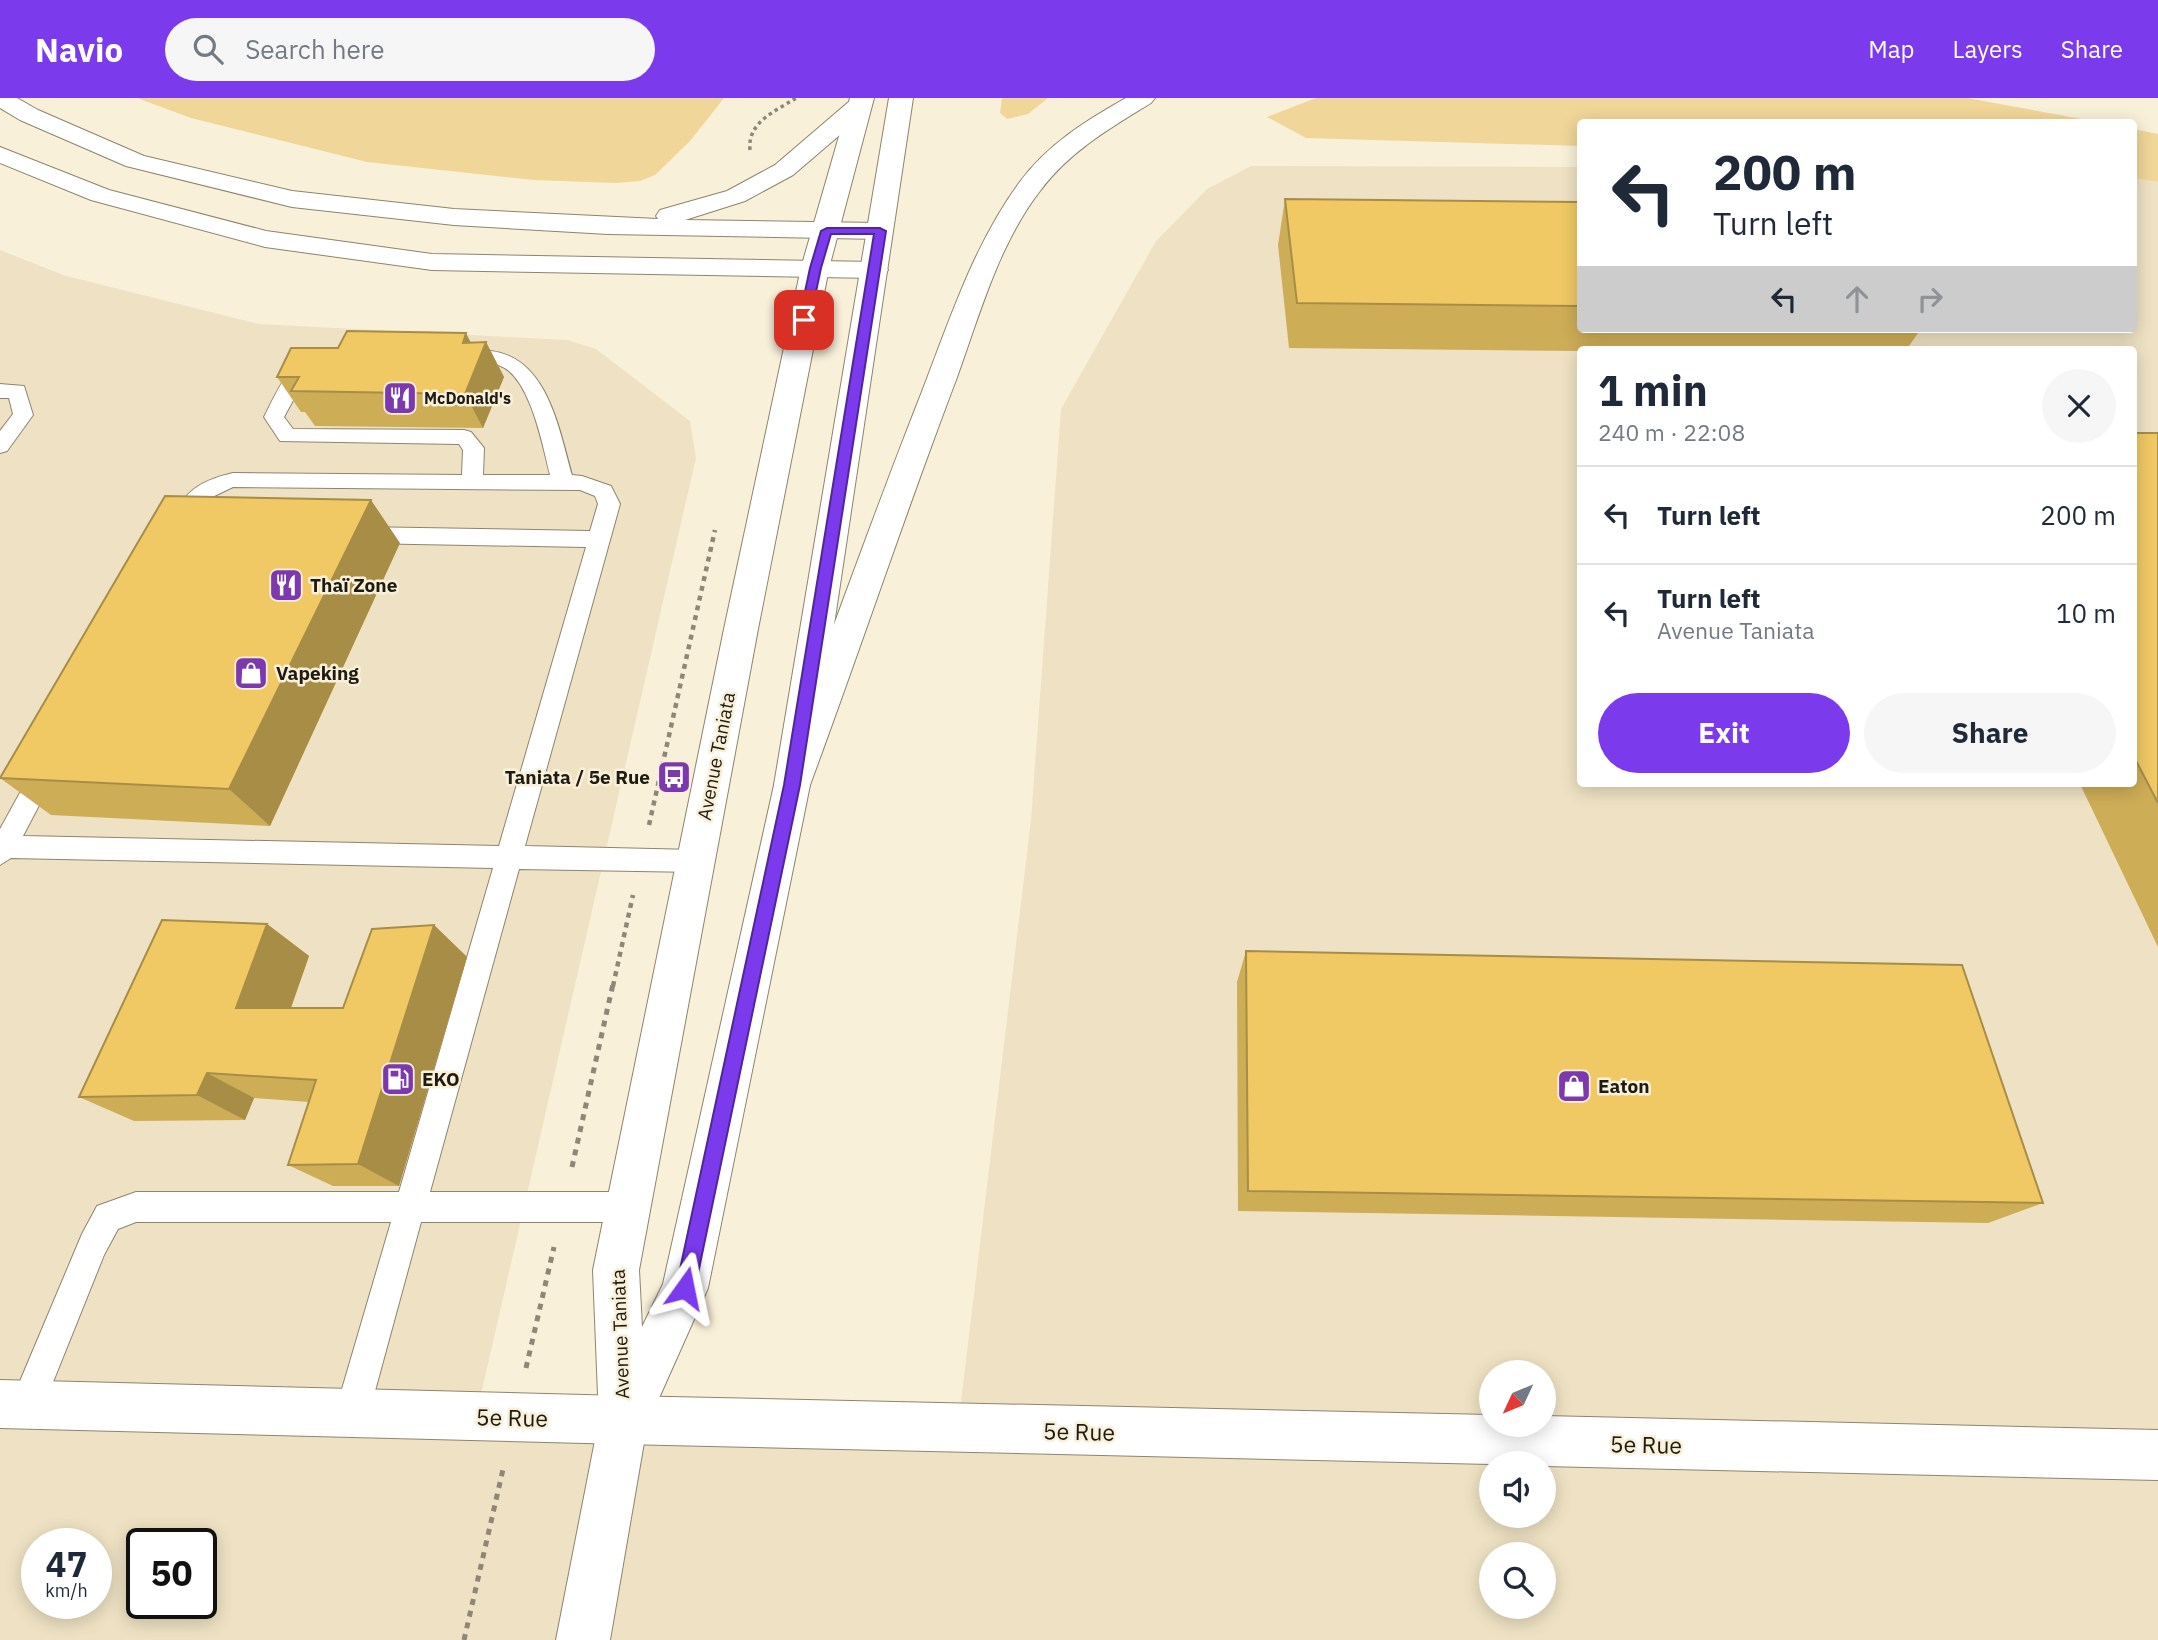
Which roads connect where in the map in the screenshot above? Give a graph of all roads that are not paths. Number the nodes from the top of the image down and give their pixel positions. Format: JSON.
{"nodes":[{"id":1,"x":0,"y":98,"type":"edge"},
{"id":2,"x":901,"y":98,"type":"edge"},
{"id":3,"x":1143,"y":98,"type":"edge"},
{"id":4,"x":861,"y":101,"type":"edge"},
{"id":5,"x":0,"y":154,"type":"edge"},
{"id":6,"x":608,"y":226,"type":"junction"},
{"id":7,"x":827,"y":231,"type":"junction"},
{"id":8,"x":880,"y":231,"type":"junction"},
{"id":9,"x":815,"y":268,"type":"junction"},
{"id":10,"x":874,"y":270,"type":"junction"},
{"id":11,"x":437,"y":357,"type":"edge"},
{"id":12,"x":332,"y":358,"type":"edge"},
{"id":13,"x":0,"y":391,"type":"edge"},
{"id":14,"x":0,"y":446,"type":"edge"},
{"id":15,"x":472,"y":482,"type":"junction"},
{"id":16,"x":563,"y":482,"type":"junction"},
{"id":17,"x":201,"y":533,"type":"edge"},
{"id":18,"x":339,"y":535,"type":"edge"},
{"id":19,"x":170,"y":539,"type":"joint"},
{"id":20,"x":600,"y":539,"type":"junction"},
{"id":21,"x":56,"y":750,"type":"edge"},
{"id":22,"x":792,"y":785,"type":"junction"},
{"id":23,"x":2,"y":850,"type":"edge"},
{"id":24,"x":509,"y":858,"type":"junction"},
{"id":25,"x":696,"y":861,"type":"junction"},
{"id":26,"x":628,"y":1207,"type":"junction"},
{"id":27,"x":410,"y":1208,"type":"junction"},
{"id":28,"x":14,"y":1404,"type":"edge"},
{"id":29,"x":352,"y":1413,"type":"junction"},
{"id":30,"x":623,"y":1420,"type":"junction"},
{"id":31,"x":2158,"y":1455,"type":"edge"},
{"id":32,"x":583,"y":1640,"type":"edge"}],
"edges":[{"from":1,"to":6,"type":"main road"},
{"from":2,"to":8,"type":"main road","name":"Avenue Taniata"},
{"from":3,"to":22,"type":"main road"},
{"from":4,"to":6,"type":"main road"},
{"from":4,"to":7,"type":"main road","name":"Avenue Taniata"},
{"from":5,"to":9,"type":"main road"},
{"from":6,"to":7,"type":"main road"},
{"from":7,"to":8,"type":"main road"},
{"from":7,"to":9,"type":"main road","name":"Avenue Taniata"},
{"from":8,"to":10,"type":"main road","name":"Avenue Taniata"},
{"from":9,"to":10,"type":"main road"},
{"from":9,"to":25,"type":"main road","name":"Avenue Taniata"},
{"from":10,"to":22,"type":"main road","name":"Avenue Taniata"},
{"from":11,"to":16,"type":"lane"},
{"from":12,"to":15,"type":"lane"},
{"from":13,"to":14,"type":"lane"},
{"from":15,"to":16,"type":"lane"},
{"from":15,"to":19,"type":"lane"},
{"from":16,"to":20,"type":"lane"},
{"from":17,"to":19,"type":"lane"},
{"from":18,"to":20,"type":"lane"},
{"from":20,"to":24,"type":"lane"},
{"from":21,"to":23,"type":"lane"},
{"from":22,"to":30,"type":"main road","name":"Avenue Taniata"},
{"from":23,"to":24,"type":"lane"},
{"from":24,"to":25,"type":"lane"},
{"from":24,"to":27,"type":"lane"},
{"from":25,"to":26,"type":"main road","name":"Avenue Taniata"},
{"from":26,"to":27,"type":"lane"},
{"from":26,"to":30,"type":"main road","name":"Avenue Taniata"},
{"from":27,"to":28,"type":"lane"},
{"from":27,"to":29,"type":"lane"},
{"from":28,"to":29,"type":"main road","name":"5e Rue"},
{"from":29,"to":30,"type":"main road","name":"5e Rue"},
{"from":30,"to":31,"type":"main road","name":"5e Rue"},
{"from":30,"to":32,"type":"main road","name":"Avenue Taniata"}]}
